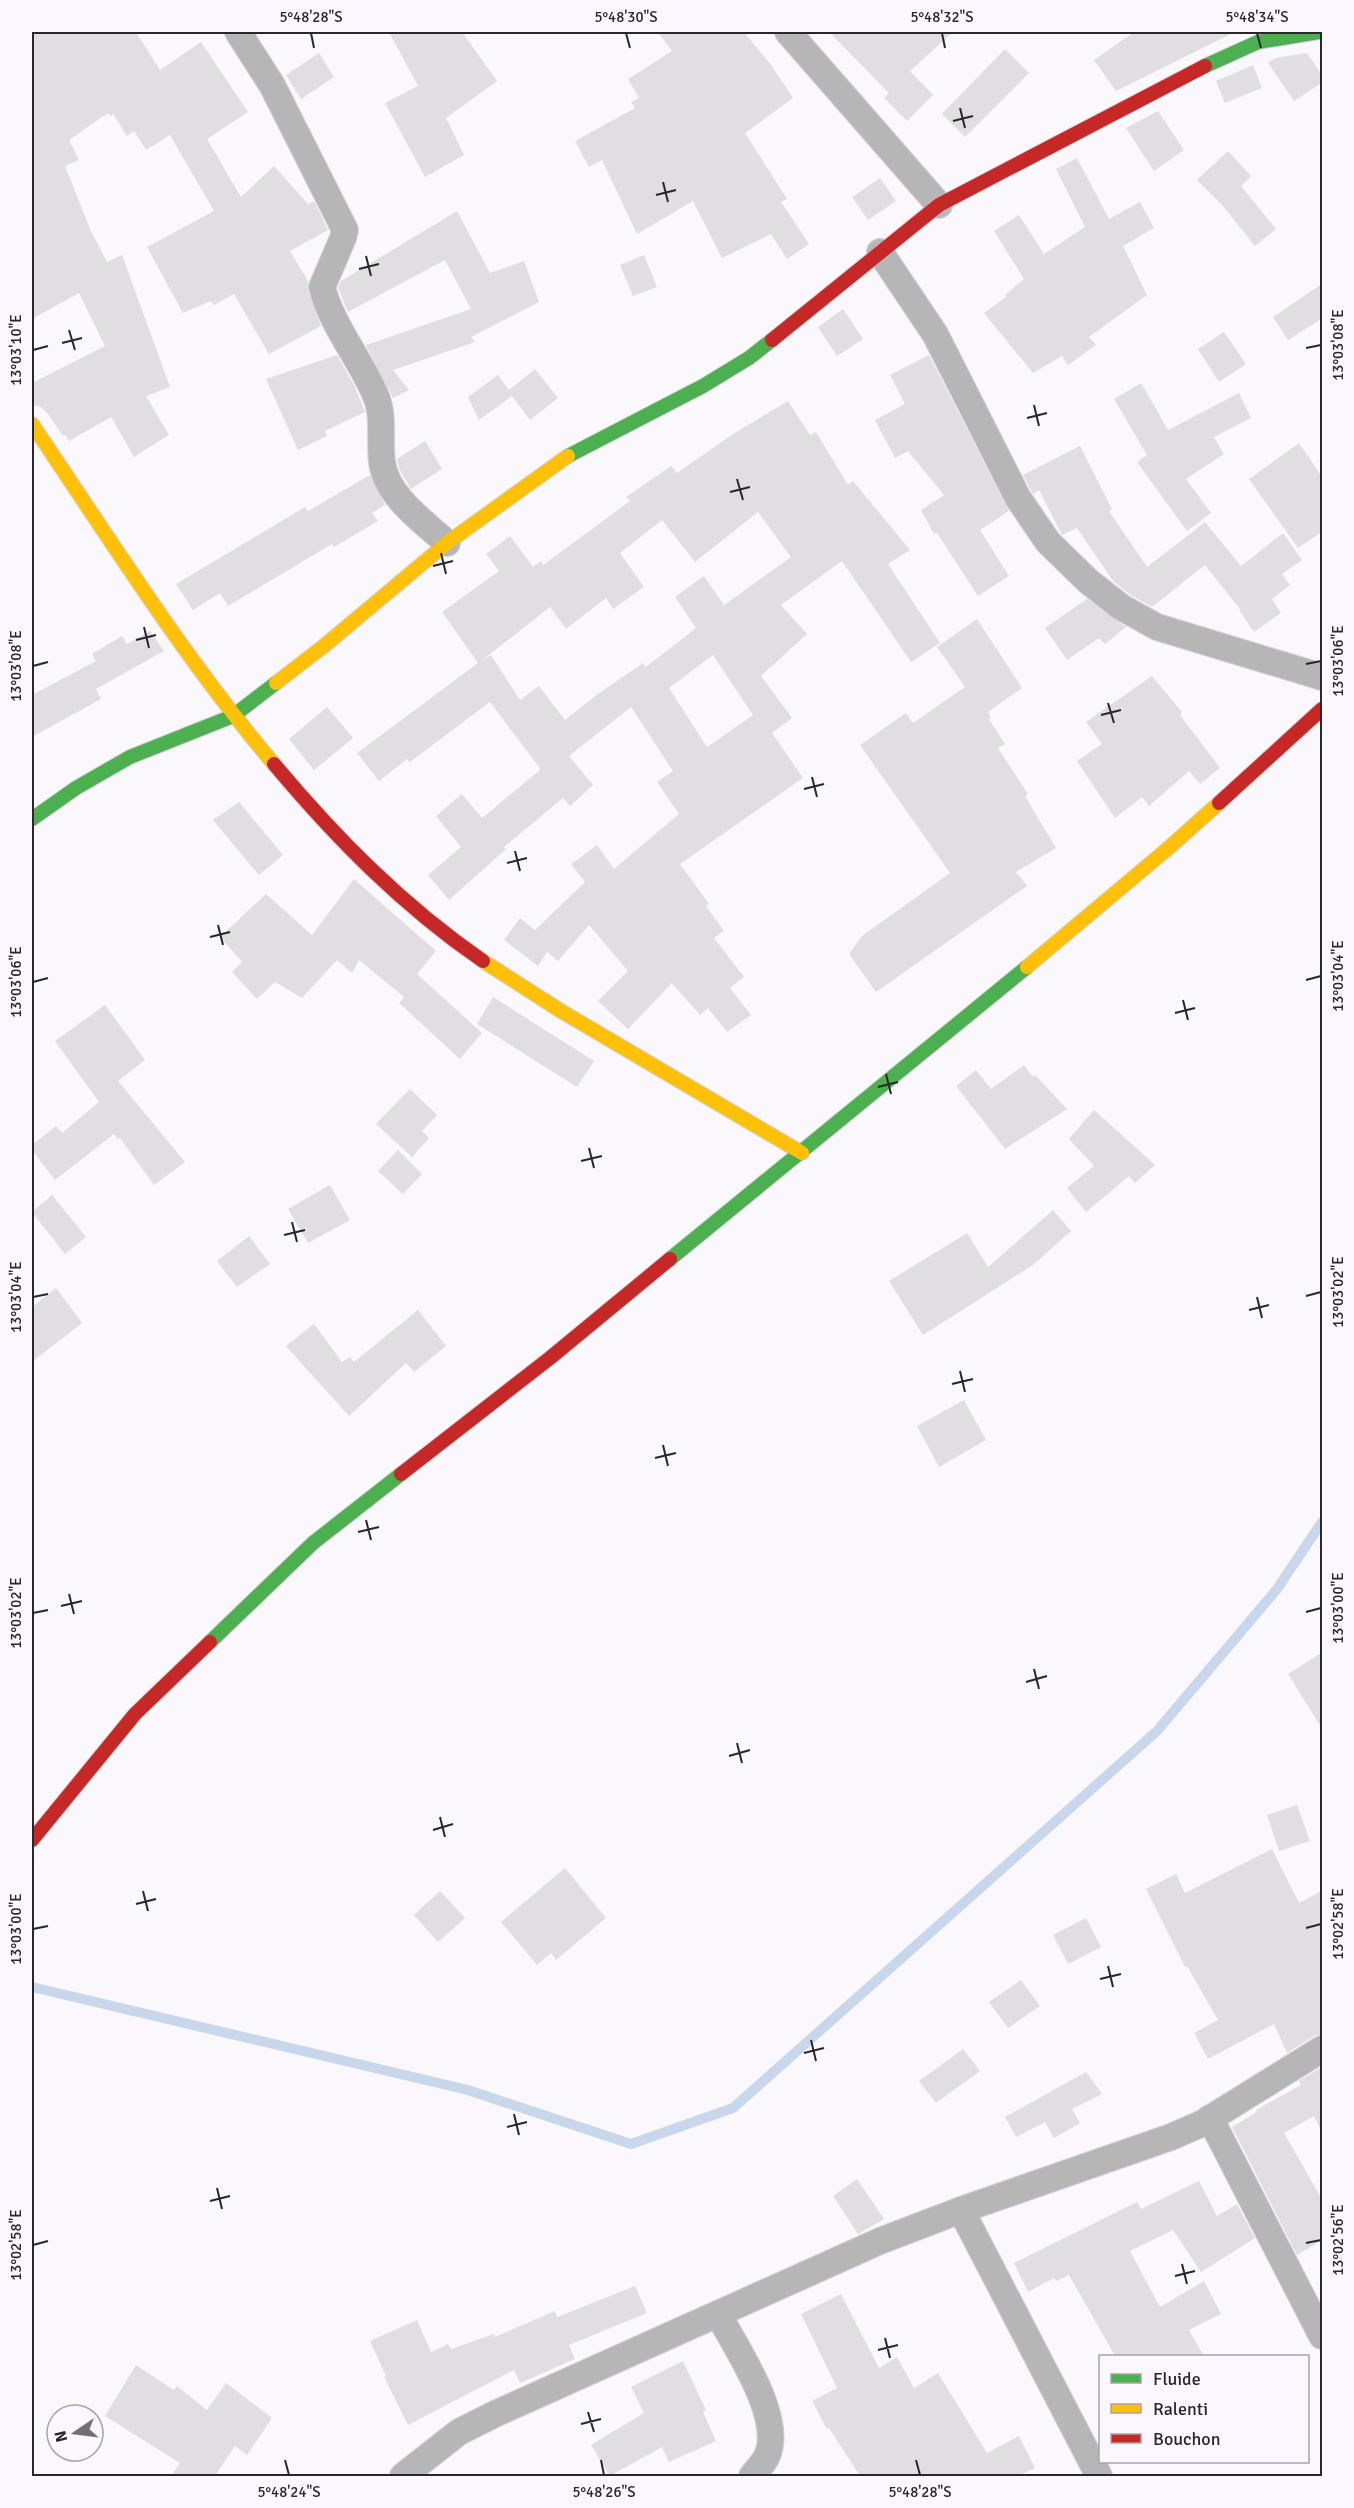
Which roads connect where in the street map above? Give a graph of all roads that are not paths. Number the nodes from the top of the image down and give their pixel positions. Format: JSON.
{"nodes":[{"id":1,"x":238,"y":32,"type":"edge"},
{"id":2,"x":788,"y":32,"type":"edge"},
{"id":3,"x":1319,"y":32,"type":"edge"},
{"id":4,"x":939,"y":205,"type":"junction"},
{"id":5,"x":880,"y":252,"type":"junction"},
{"id":6,"x":32,"y":424,"type":"edge"},
{"id":7,"x":447,"y":543,"type":"junction"},
{"id":8,"x":1323,"y":677,"type":"edge"},
{"id":9,"x":1323,"y":708,"type":"edge"},
{"id":10,"x":233,"y":716,"type":"junction"},
{"id":11,"x":32,"y":819,"type":"edge"},
{"id":12,"x":802,"y":1153,"type":"junction"},
{"id":13,"x":36,"y":1825,"type":"edge"},
{"id":14,"x":1323,"y":2049,"type":"edge"},
{"id":15,"x":1210,"y":2118,"type":"junction"},
{"id":16,"x":961,"y":2210,"type":"junction"},
{"id":17,"x":718,"y":2314,"type":"junction"},
{"id":18,"x":1323,"y":2336,"type":"edge"},
{"id":19,"x":403,"y":2476,"type":"edge"},
{"id":20,"x":752,"y":2476,"type":"edge"},
{"id":21,"x":1099,"y":2476,"type":"edge"}],
"edges":[{"from":1,"to":7,"type":"street"},
{"from":2,"to":4,"type":"street"},
{"from":3,"to":4,"type":"street"},
{"from":4,"to":5,"type":"street"},
{"from":5,"to":7,"type":"street"},
{"from":5,"to":8,"type":"street"},
{"from":6,"to":10,"type":"street"},
{"from":7,"to":10,"type":"street"},
{"from":9,"to":12,"type":"street"},
{"from":10,"to":11,"type":"street"},
{"from":10,"to":12,"type":"street"},
{"from":12,"to":13,"type":"street"},
{"from":14,"to":15,"type":"street"},
{"from":15,"to":16,"type":"street"},
{"from":15,"to":18,"type":"street"},
{"from":16,"to":17,"type":"street"},
{"from":16,"to":21,"type":"street"},
{"from":17,"to":19,"type":"street"},
{"from":17,"to":20,"type":"street"}]}
